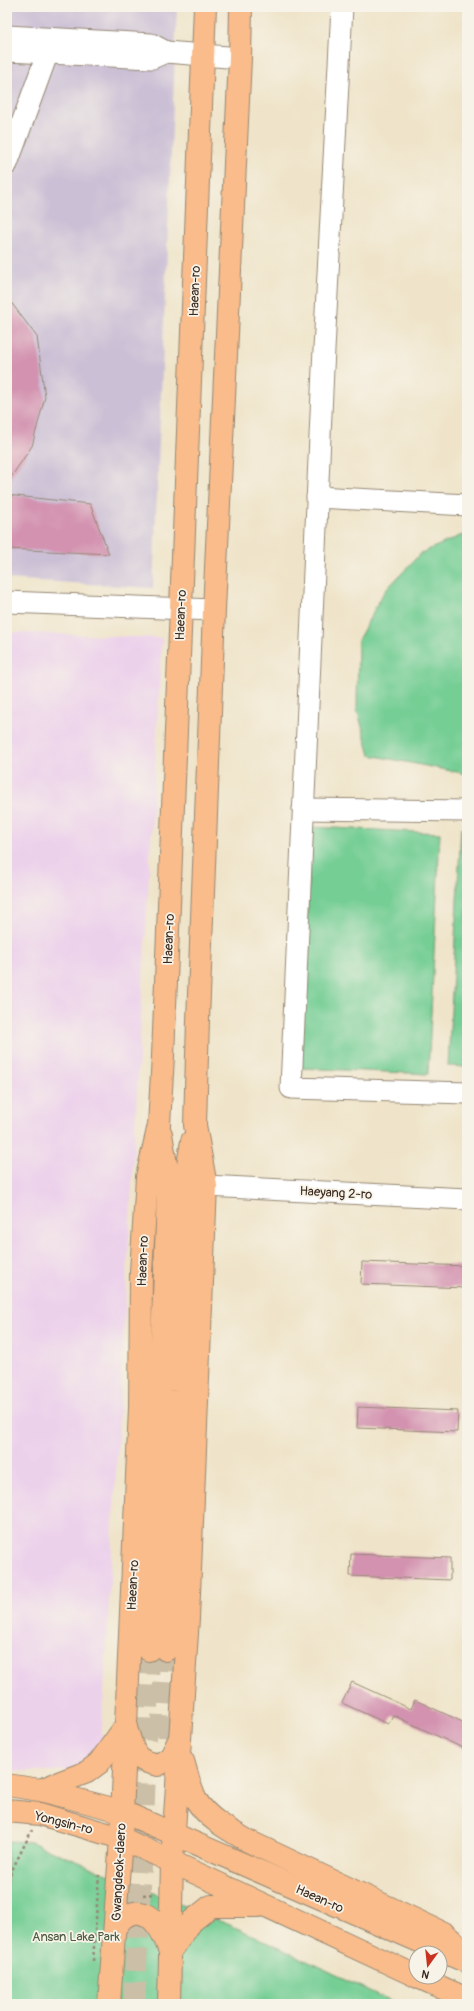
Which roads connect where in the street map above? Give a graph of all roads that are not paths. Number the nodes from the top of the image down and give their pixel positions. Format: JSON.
{"nodes":[{"id":1,"x":205,"y":7,"type":"edge"},
{"id":2,"x":240,"y":7,"type":"edge"},
{"id":3,"x":342,"y":7,"type":"edge"},
{"id":4,"x":7,"y":36,"type":"edge"},
{"id":5,"x":50,"y":46,"type":"junction"},
{"id":6,"x":7,"y":51,"type":"edge"},
{"id":7,"x":204,"y":55,"type":"junction"},
{"id":8,"x":240,"y":58,"type":"junction"},
{"id":9,"x":7,"y":164,"type":"edge"},
{"id":10,"x":317,"y":497,"type":"junction"},
{"id":11,"x":467,"y":505,"type":"edge"},
{"id":12,"x":7,"y":602,"type":"edge"},
{"id":13,"x":180,"y":609,"type":"junction"},
{"id":14,"x":214,"y":610,"type":"junction"},
{"id":15,"x":303,"y":810,"type":"junction"},
{"id":16,"x":467,"y":810,"type":"edge"},
{"id":17,"x":467,"y":1093,"type":"edge"},
{"id":18,"x":159,"y":1124,"type":"junction"},
{"id":19,"x":195,"y":1125,"type":"junction"},
{"id":20,"x":206,"y":1186,"type":"junction"},
{"id":21,"x":467,"y":1199,"type":"edge"},
{"id":22,"x":125,"y":1726,"type":"junction"},
{"id":23,"x":181,"y":1736,"type":"junction"},
{"id":24,"x":7,"y":1785,"type":"edge"},
{"id":25,"x":40,"y":1790,"type":"junction"},
{"id":26,"x":7,"y":1811,"type":"edge"},
{"id":27,"x":121,"y":1812,"type":"junction"},
{"id":28,"x":174,"y":1835,"type":"junction"},
{"id":29,"x":121,"y":1838,"type":"junction"},
{"id":30,"x":172,"y":1861,"type":"junction"},
{"id":31,"x":268,"y":1907,"type":"junction"},
{"id":32,"x":115,"y":1928,"type":"junction"},
{"id":33,"x":170,"y":1952,"type":"junction"},
{"id":34,"x":467,"y":1953,"type":"edge"},
{"id":35,"x":467,"y":1962,"type":"edge"},
{"id":36,"x":408,"y":1972,"type":"edge"},
{"id":37,"x":436,"y":1985,"type":"edge"},
{"id":38,"x":467,"y":2000,"type":"edge"},
{"id":39,"x":109,"y":2004,"type":"edge"},
{"id":40,"x":169,"y":2004,"type":"edge"}],
"edges":[{"from":1,"to":7,"type":"main road","name":"Haean-ro"},
{"from":2,"to":8,"type":"main road"},
{"from":3,"to":10,"type":"street"},
{"from":4,"to":5,"type":"street"},
{"from":5,"to":6,"type":"street"},
{"from":5,"to":7,"type":"street"},
{"from":5,"to":9,"type":"street"},
{"from":7,"to":8,"type":"street"},
{"from":7,"to":13,"type":"main road","name":"Haean-ro"},
{"from":8,"to":14,"type":"main road"},
{"from":10,"to":11,"type":"street"},
{"from":10,"to":15,"type":"street"},
{"from":12,"to":13,"type":"street"},
{"from":13,"to":14,"type":"street"},
{"from":13,"to":18,"type":"main road","name":"Haean-ro"},
{"from":14,"to":19,"type":"main road"},
{"from":15,"to":16,"type":"street"},
{"from":15,"to":17,"type":"street"},
{"from":18,"to":19,"type":"main road"},
{"from":18,"to":22,"type":"main road","name":"Haean-ro"},
{"from":19,"to":20,"type":"main road"},
{"from":20,"to":21,"type":"street","name":"Haeyang 2-ro"},
{"from":20,"to":23,"type":"main road"},
{"from":22,"to":23,"type":"main road"},
{"from":22,"to":25,"type":"main road"},
{"from":22,"to":27,"type":"main road","name":"Haean-ro"},
{"from":23,"to":28,"type":"main road"},
{"from":23,"to":34,"type":"main road"},
{"from":24,"to":25,"type":"main road","name":"Yongsin-ro"},
{"from":25,"to":27,"type":"main road","name":"Yongsin-ro"},
{"from":26,"to":29,"type":"main road","name":"Yongsin-ro"},
{"from":27,"to":28,"type":"main road","name":"Haean-ro"},
{"from":27,"to":29,"type":"main road","name":"Gwangdeok-daero"},
{"from":28,"to":30,"type":"main road"},
{"from":28,"to":35,"type":"main road","name":"Haean-ro"},
{"from":29,"to":30,"type":"main road","name":"Yongsin-ro"},
{"from":29,"to":32,"type":"main road","name":"Gwangdeok-daero"},
{"from":30,"to":31,"type":"main road"},
{"from":30,"to":33,"type":"main road"},
{"from":31,"to":33,"type":"main road"},
{"from":31,"to":36,"type":"main road"},
{"from":32,"to":33,"type":"main road"},
{"from":32,"to":39,"type":"main road","name":"Gwangdeok-daero"},
{"from":33,"to":40,"type":"main road"},
{"from":37,"to":38,"type":"main road"}]}
